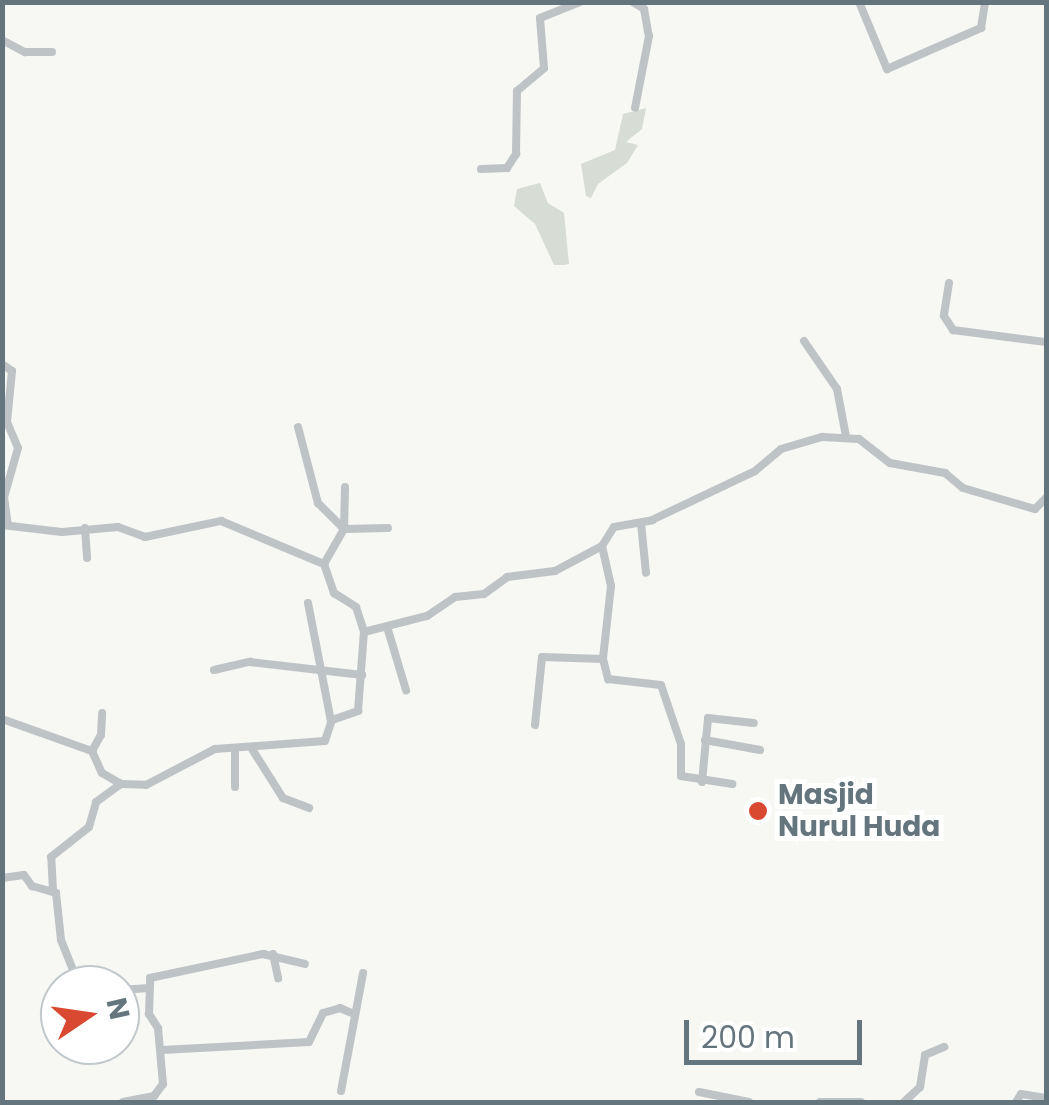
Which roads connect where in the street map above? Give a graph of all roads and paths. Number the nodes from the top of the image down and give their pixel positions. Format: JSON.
{"nodes":[{"id":1,"x":580,"y":2,"type":"edge"},
{"id":2,"x":633,"y":2,"type":"edge"},
{"id":3,"x":858,"y":2,"type":"edge"},
{"id":4,"x":985,"y":2,"type":"edge"},
{"id":5,"x":2,"y":40,"type":"edge"},
{"id":6,"x":52,"y":52,"type":"dead end"},
{"id":7,"x":635,"y":108,"type":"dead end"},
{"id":8,"x":481,"y":168,"type":"dead end"},
{"id":9,"x":948,"y":283,"type":"dead end"},
{"id":10,"x":804,"y":341,"type":"dead end"},
{"id":11,"x":1046,"y":342,"type":"edge"},
{"id":12,"x":2,"y":364,"type":"edge"},
{"id":13,"x":298,"y":427,"type":"dead end"},
{"id":14,"x":846,"y":436,"type":"junction"},
{"id":15,"x":344,"y":487,"type":"dead end"},
{"id":16,"x":1046,"y":498,"type":"edge"},
{"id":17,"x":5,"y":524,"type":"edge"},
{"id":18,"x":642,"y":524,"type":"junction"},
{"id":19,"x":85,"y":528,"type":"junction"},
{"id":20,"x":388,"y":528,"type":"dead end"},
{"id":21,"x":344,"y":530,"type":"junction"},
{"id":22,"x":602,"y":546,"type":"junction"},
{"id":23,"x":88,"y":558,"type":"dead end"},
{"id":24,"x":324,"y":564,"type":"junction"},
{"id":25,"x":646,"y":573,"type":"dead end"},
{"id":26,"x":308,"y":602,"type":"dead end"},
{"id":27,"x":388,"y":630,"type":"junction"},
{"id":28,"x":364,"y":632,"type":"junction"},
{"id":29,"x":603,"y":659,"type":"junction"},
{"id":30,"x":319,"y":666,"type":"junction"},
{"id":31,"x":214,"y":670,"type":"dead end"},
{"id":32,"x":362,"y":675,"type":"junction"},
{"id":33,"x":406,"y":690,"type":"dead end"},
{"id":34,"x":102,"y":713,"type":"dead end"},
{"id":35,"x":2,"y":719,"type":"edge"},
{"id":36,"x":332,"y":721,"type":"junction"},
{"id":37,"x":754,"y":723,"type":"dead end"},
{"id":38,"x":535,"y":725,"type":"dead end"},
{"id":39,"x":705,"y":740,"type":"junction"},
{"id":40,"x":252,"y":749,"type":"junction"},
{"id":41,"x":760,"y":750,"type":"dead end"},
{"id":42,"x":92,"y":751,"type":"junction"},
{"id":43,"x":235,"y":751,"type":"junction"},
{"id":44,"x":702,"y":782,"type":"junction"},
{"id":45,"x":120,"y":784,"type":"junction"},
{"id":46,"x":732,"y":784,"type":"dead end"},
{"id":47,"x":234,"y":787,"type":"dead end"},
{"id":48,"x":309,"y":808,"type":"dead end"},
{"id":49,"x":2,"y":878,"type":"edge"},
{"id":50,"x":54,"y":890,"type":"junction"},
{"id":51,"x":273,"y":954,"type":"junction"},
{"id":52,"x":305,"y":964,"type":"dead end"},
{"id":53,"x":71,"y":965,"type":"edge"},
{"id":54,"x":362,"y":973,"type":"dead end"},
{"id":55,"x":278,"y":978,"type":"dead end"},
{"id":56,"x":149,"y":988,"type":"junction"},
{"id":57,"x":140,"y":989,"type":"edge"},
{"id":58,"x":352,"y":1013,"type":"junction"},
{"id":59,"x":944,"y":1047,"type":"dead end"},
{"id":60,"x":162,"y":1050,"type":"junction"},
{"id":61,"x":341,"y":1091,"type":"dead end"},
{"id":62,"x":699,"y":1092,"type":"dead end"},
{"id":63,"x":1046,"y":1098,"type":"edge"},
{"id":64,"x":122,"y":1102,"type":"edge"},
{"id":65,"x":749,"y":1102,"type":"edge"},
{"id":66,"x":820,"y":1102,"type":"edge"},
{"id":67,"x":861,"y":1102,"type":"edge"},
{"id":68,"x":904,"y":1102,"type":"edge"},
{"id":69,"x":1016,"y":1102,"type":"edge"}],
"edges":[{"from":1,"to":8,"type":"street"},
{"from":2,"to":7,"type":"street"},
{"from":3,"to":4,"type":"street"},
{"from":5,"to":6,"type":"street"},
{"from":9,"to":11,"type":"street"},
{"from":10,"to":14,"type":"street"},
{"from":12,"to":17,"type":"street"},
{"from":13,"to":21,"type":"street"},
{"from":14,"to":16,"type":"street"},
{"from":14,"to":18,"type":"street"},
{"from":15,"to":21,"type":"street"},
{"from":17,"to":19,"type":"street"},
{"from":18,"to":22,"type":"street"},
{"from":18,"to":25,"type":"street"},
{"from":19,"to":23,"type":"street"},
{"from":19,"to":24,"type":"street"},
{"from":20,"to":21,"type":"street"},
{"from":21,"to":24,"type":"street"},
{"from":22,"to":27,"type":"street"},
{"from":22,"to":29,"type":"street"},
{"from":24,"to":28,"type":"street"},
{"from":26,"to":30,"type":"street"},
{"from":27,"to":28,"type":"street"},
{"from":27,"to":33,"type":"street"},
{"from":28,"to":32,"type":"street"},
{"from":29,"to":38,"type":"street"},
{"from":29,"to":44,"type":"street"},
{"from":30,"to":31,"type":"street"},
{"from":30,"to":32,"type":"street"},
{"from":30,"to":36,"type":"street"},
{"from":32,"to":36,"type":"street"},
{"from":34,"to":42,"type":"street"},
{"from":35,"to":42,"type":"street"},
{"from":36,"to":40,"type":"street"},
{"from":37,"to":39,"type":"street"},
{"from":39,"to":41,"type":"street"},
{"from":39,"to":44,"type":"street"},
{"from":40,"to":43,"type":"street"},
{"from":40,"to":48,"type":"street"},
{"from":42,"to":45,"type":"street"},
{"from":43,"to":45,"type":"street"},
{"from":43,"to":47,"type":"street"},
{"from":44,"to":46,"type":"street"},
{"from":45,"to":50,"type":"street"},
{"from":49,"to":50,"type":"street"},
{"from":50,"to":53,"type":"street"},
{"from":51,"to":52,"type":"street"},
{"from":51,"to":55,"type":"street"},
{"from":51,"to":56,"type":"street"},
{"from":54,"to":58,"type":"street"},
{"from":56,"to":57,"type":"street"},
{"from":56,"to":60,"type":"street"},
{"from":58,"to":60,"type":"street"},
{"from":58,"to":61,"type":"street"},
{"from":59,"to":68,"type":"street"},
{"from":60,"to":64,"type":"street"},
{"from":62,"to":65,"type":"street"},
{"from":63,"to":69,"type":"street"},
{"from":66,"to":67,"type":"street"}]}
